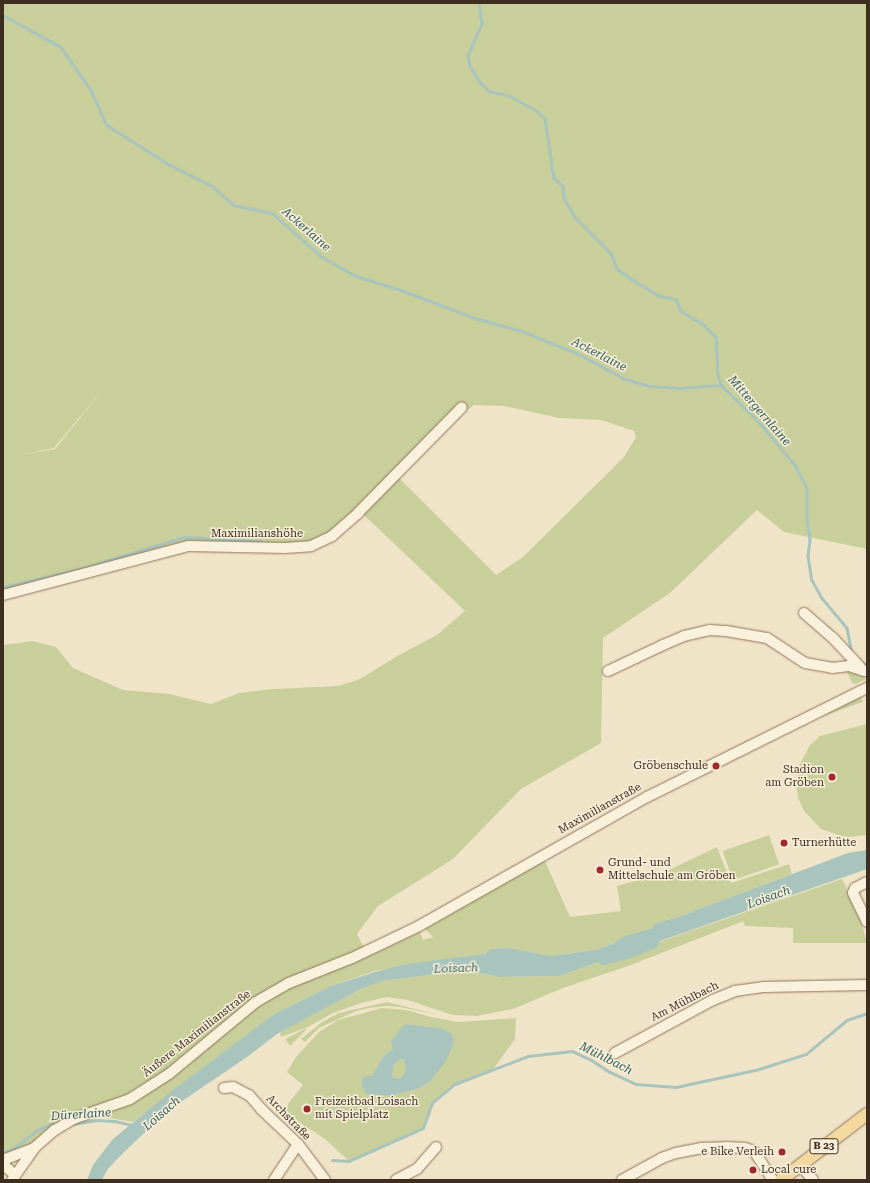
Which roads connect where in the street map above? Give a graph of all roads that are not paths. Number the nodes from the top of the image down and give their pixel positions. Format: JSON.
{"nodes":[{"id":1,"x":462,"y":407,"type":"dead end"},
{"id":2,"x":3,"y":595,"type":"edge"},
{"id":3,"x":804,"y":613,"type":"dead end"},
{"id":4,"x":608,"y":671,"type":"dead end"},
{"id":5,"x":866,"y":672,"type":"edge"},
{"id":6,"x":867,"y":688,"type":"edge"},
{"id":7,"x":867,"y":882,"type":"edge"},
{"id":8,"x":867,"y":922,"type":"edge"},
{"id":9,"x":393,"y":939,"type":"joint"},
{"id":10,"x":867,"y":985,"type":"edge"},
{"id":11,"x":615,"y":1053,"type":"dead end"},
{"id":12,"x":224,"y":1088,"type":"dead end"},
{"id":13,"x":867,"y":1114,"type":"edge"},
{"id":14,"x":298,"y":1144,"type":"junction"},
{"id":15,"x":436,"y":1147,"type":"dead end"},
{"id":16,"x":34,"y":1148,"type":"junction"},
{"id":17,"x":3,"y":1160,"type":"edge"},
{"id":18,"x":3,"y":1164,"type":"edge"},
{"id":19,"x":800,"y":1165,"type":"junction"},
{"id":20,"x":14,"y":1178,"type":"edge"},
{"id":21,"x":274,"y":1180,"type":"edge"},
{"id":22,"x":325,"y":1180,"type":"edge"},
{"id":23,"x":396,"y":1180,"type":"edge"},
{"id":24,"x":622,"y":1180,"type":"edge"},
{"id":25,"x":773,"y":1180,"type":"edge"},
{"id":26,"x":781,"y":1180,"type":"edge"},
{"id":27,"x":813,"y":1180,"type":"edge"}],
"edges":[{"from":1,"to":2,"type":"street","name":"Maximilianshöhe"},
{"from":3,"to":5,"type":"street"},
{"from":4,"to":5,"type":"street"},
{"from":6,"to":9,"type":"street","name":"Maximilianstraße"},
{"from":7,"to":8,"type":"street"},
{"from":9,"to":16,"type":"street","name":"Äußere Maximilianstraße"},
{"from":10,"to":11,"type":"street","name":"Am Mühlbach"},
{"from":12,"to":14,"type":"street","name":"Archstraße"},
{"from":13,"to":19,"type":"main road","number":"B 23"},
{"from":14,"to":21,"type":"street"},
{"from":14,"to":22,"type":"street","name":"Archstraße"},
{"from":15,"to":23,"type":"street"},
{"from":16,"to":17,"type":"street"},
{"from":16,"to":20,"type":"street","name":"Äußere Maximilianstraße"},
{"from":18,"to":20,"type":"street"},
{"from":19,"to":26,"type":"main road","number":"B 23"},
{"from":19,"to":27,"type":"street"},
{"from":24,"to":25,"type":"street"}]}
